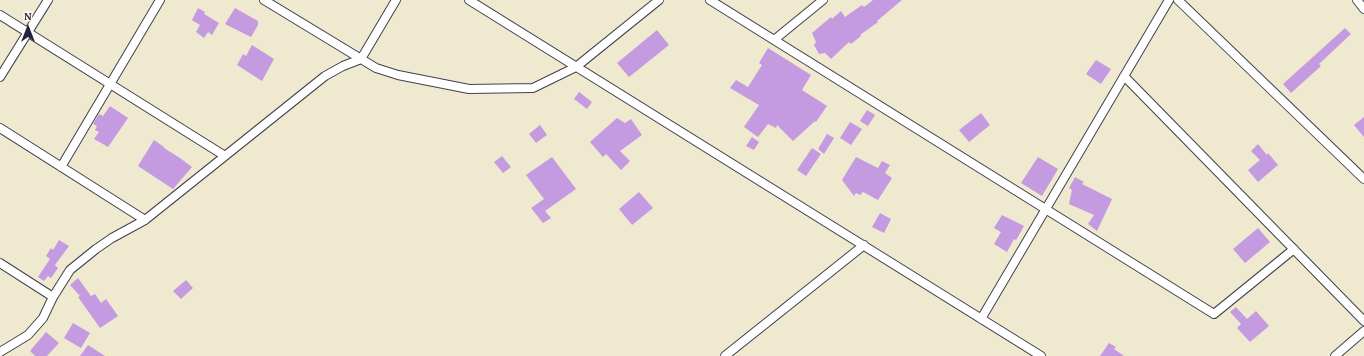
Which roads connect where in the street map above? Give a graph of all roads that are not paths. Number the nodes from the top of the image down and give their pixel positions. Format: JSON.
{"nodes":[{"id":1,"x":48,"y":0,"type":"edge"},
{"id":2,"x":160,"y":0,"type":"edge"},
{"id":3,"x":264,"y":0,"type":"edge"},
{"id":4,"x":396,"y":0,"type":"edge"},
{"id":5,"x":470,"y":0,"type":"edge"},
{"id":6,"x":659,"y":0,"type":"edge"},
{"id":7,"x":710,"y":0,"type":"edge"},
{"id":8,"x":823,"y":0,"type":"edge"},
{"id":9,"x":1169,"y":0,"type":"edge"},
{"id":10,"x":1178,"y":0,"type":"edge"},
{"id":11,"x":1357,"y":0,"type":"edge"},
{"id":12,"x":1364,"y":9,"type":"edge"},
{"id":13,"x":0,"y":15,"type":"edge"},
{"id":14,"x":28,"y":33,"type":"junction"},
{"id":15,"x":774,"y":40,"type":"junction"},
{"id":16,"x":361,"y":59,"type":"junction"},
{"id":17,"x":576,"y":67,"type":"junction"},
{"id":18,"x":1124,"y":76,"type":"junction"},
{"id":19,"x":0,"y":78,"type":"edge"},
{"id":20,"x":110,"y":84,"type":"junction"},
{"id":21,"x":0,"y":128,"type":"edge"},
{"id":22,"x":225,"y":156,"type":"junction"},
{"id":23,"x":61,"y":167,"type":"junction"},
{"id":24,"x":1364,"y":179,"type":"edge"},
{"id":25,"x":1046,"y":209,"type":"junction"},
{"id":26,"x":145,"y":220,"type":"junction"},
{"id":27,"x":864,"y":246,"type":"junction"},
{"id":28,"x":1294,"y":249,"type":"junction"},
{"id":29,"x":0,"y":263,"type":"edge"},
{"id":30,"x":53,"y":297,"type":"junction"},
{"id":31,"x":981,"y":319,"type":"junction"},
{"id":32,"x":1364,"y":321,"type":"edge"},
{"id":33,"x":1364,"y":331,"type":"edge"},
{"id":34,"x":0,"y":352,"type":"edge"},
{"id":35,"x":725,"y":356,"type":"edge"},
{"id":36,"x":1041,"y":356,"type":"edge"},
{"id":37,"x":1335,"y":356,"type":"edge"}],
"edges":[{"from":1,"to":14,"type":"street"},
{"from":2,"to":20,"type":"street"},
{"from":3,"to":16,"type":"street"},
{"from":4,"to":16,"type":"street"},
{"from":5,"to":17,"type":"street"},
{"from":6,"to":17,"type":"street"},
{"from":7,"to":15,"type":"street"},
{"from":8,"to":15,"type":"street"},
{"from":9,"to":18,"type":"street"},
{"from":10,"to":24,"type":"street"},
{"from":11,"to":12,"type":"street"},
{"from":13,"to":14,"type":"street"},
{"from":14,"to":19,"type":"street"},
{"from":14,"to":20,"type":"street"},
{"from":15,"to":25,"type":"street"},
{"from":16,"to":17,"type":"street"},
{"from":16,"to":22,"type":"street"},
{"from":17,"to":27,"type":"street"},
{"from":18,"to":25,"type":"street"},
{"from":18,"to":28,"type":"street"},
{"from":20,"to":22,"type":"street"},
{"from":20,"to":23,"type":"street"},
{"from":21,"to":23,"type":"street"},
{"from":22,"to":26,"type":"street"},
{"from":23,"to":26,"type":"street"},
{"from":25,"to":28,"type":"street"},
{"from":25,"to":31,"type":"street"},
{"from":26,"to":30,"type":"street"},
{"from":27,"to":31,"type":"street"},
{"from":27,"to":35,"type":"street"},
{"from":28,"to":32,"type":"street"},
{"from":29,"to":30,"type":"street"},
{"from":30,"to":34,"type":"street"},
{"from":31,"to":36,"type":"street"},
{"from":33,"to":37,"type":"street"}]}
